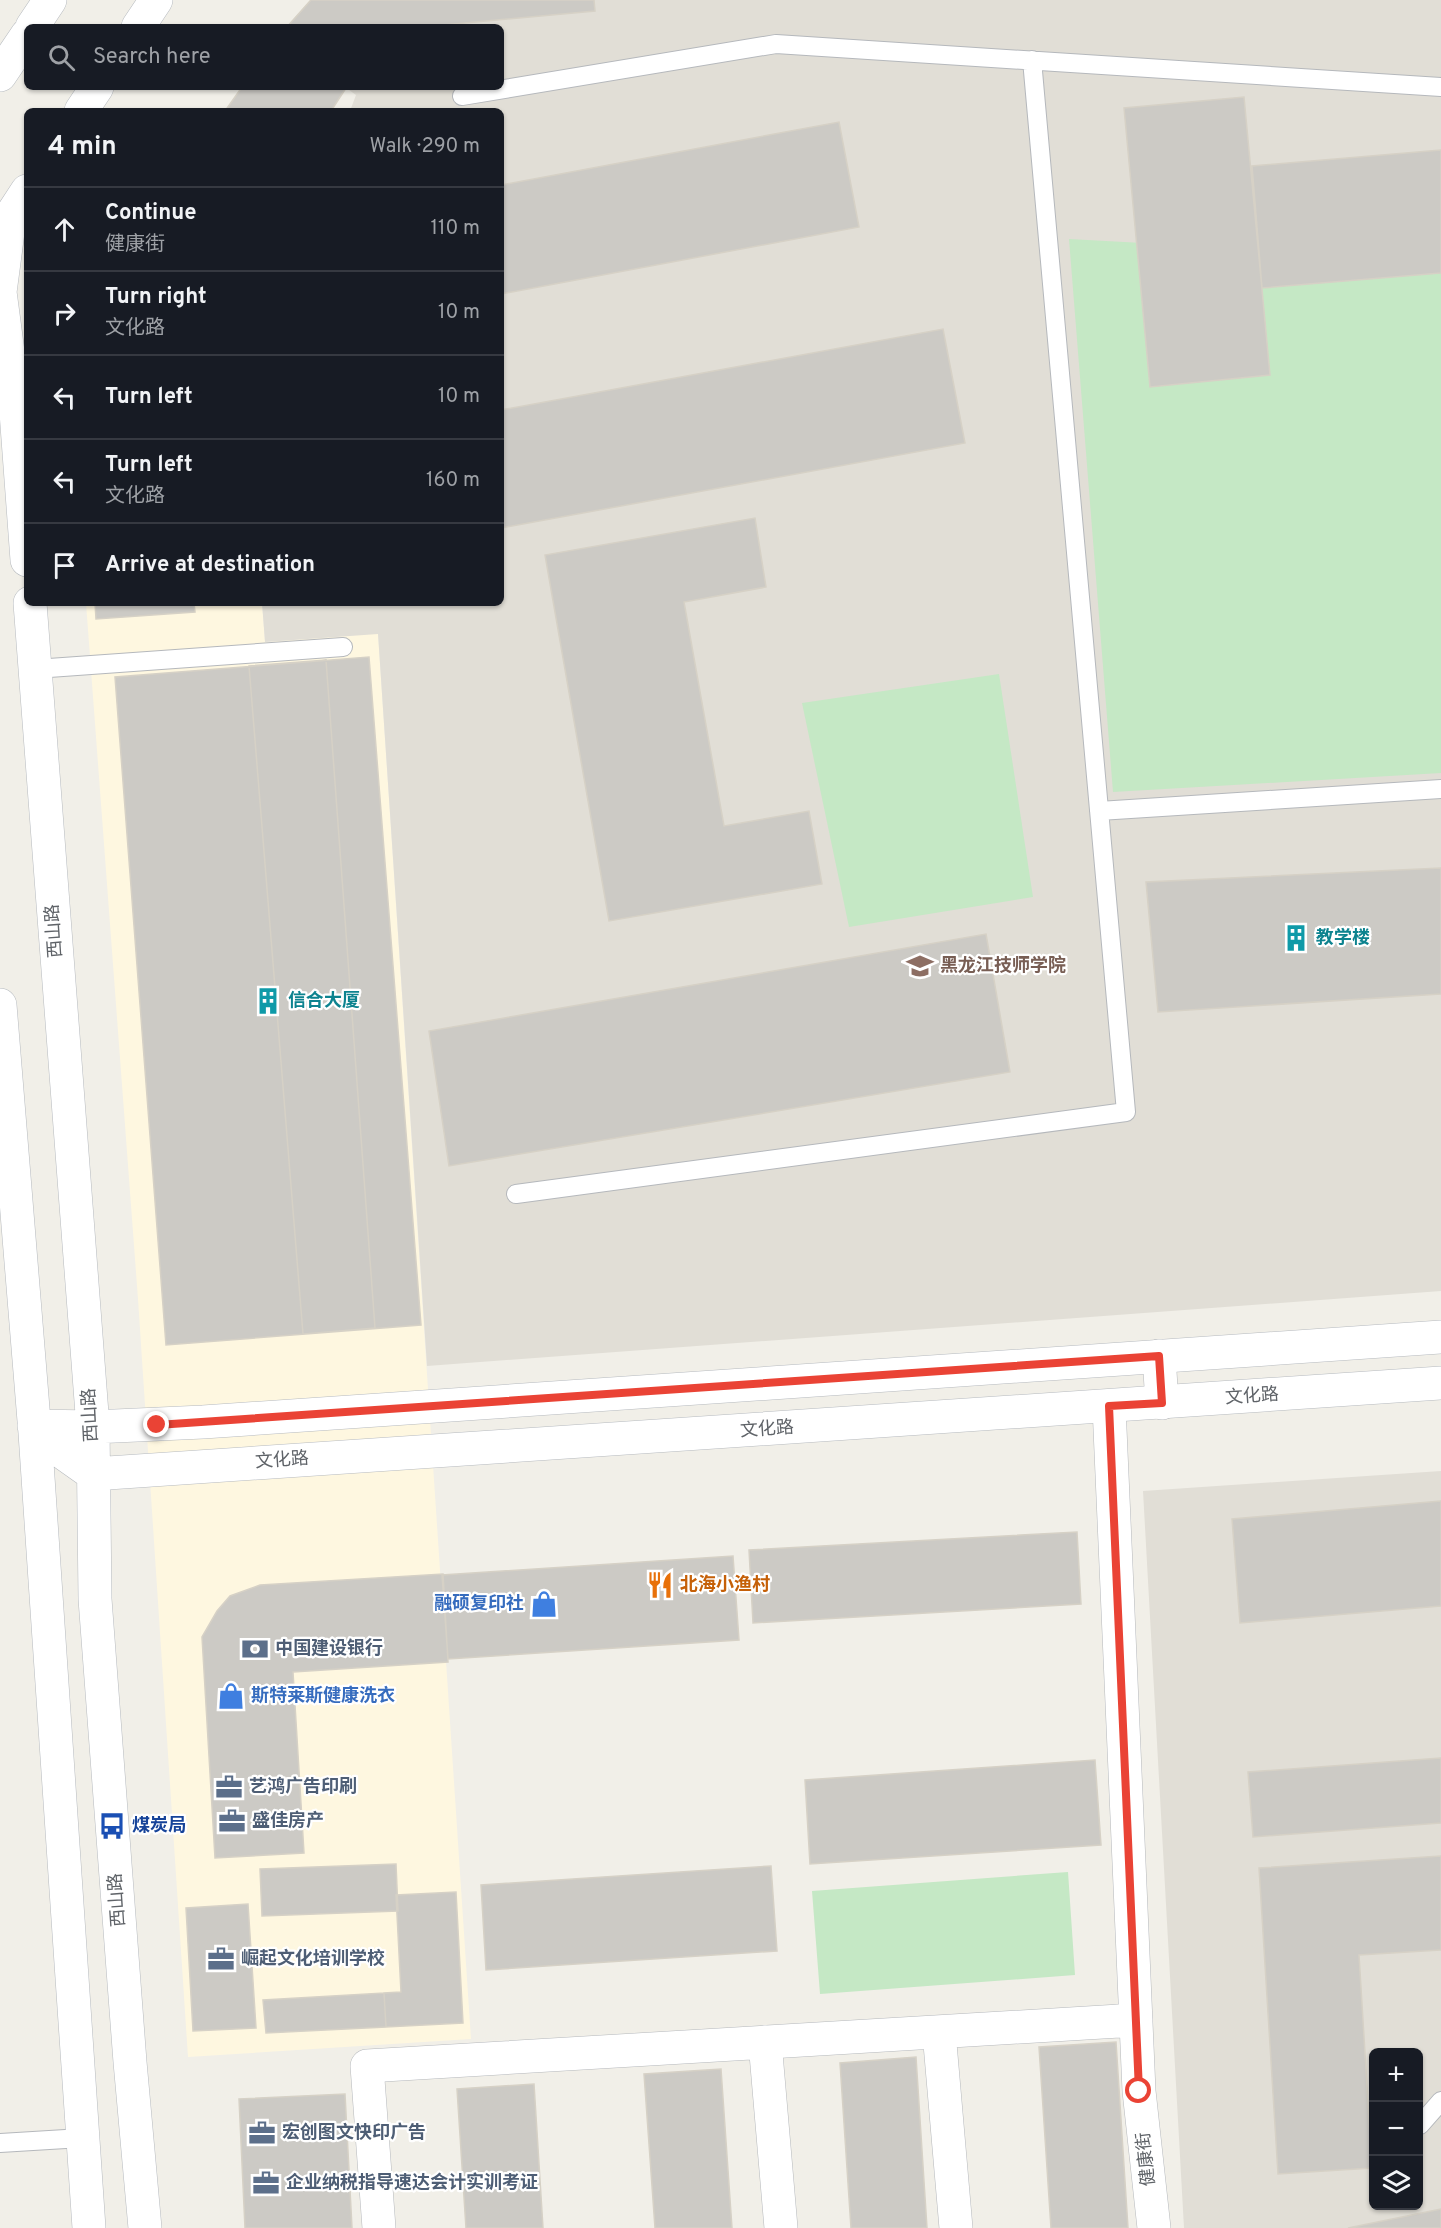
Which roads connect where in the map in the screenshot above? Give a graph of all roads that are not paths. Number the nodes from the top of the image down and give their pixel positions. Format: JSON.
{"nodes":[{"id":1,"x":50,"y":0,"type":"edge"},
{"id":2,"x":156,"y":0,"type":"edge"},
{"id":3,"x":34,"y":24,"type":"edge"},
{"id":4,"x":140,"y":24,"type":"edge"},
{"id":5,"x":24,"y":39,"type":"edge"},
{"id":6,"x":1032,"y":60,"type":"junction"},
{"id":7,"x":0,"y":75,"type":"edge"},
{"id":8,"x":1441,"y":87,"type":"edge"},
{"id":9,"x":504,"y":89,"type":"edge"},
{"id":10,"x":95,"y":90,"type":"edge"},
{"id":11,"x":498,"y":90,"type":"edge"},
{"id":12,"x":462,"y":96,"type":"dead end"},
{"id":13,"x":83,"y":108,"type":"edge"},
{"id":14,"x":7,"y":212,"type":"edge"},
{"id":15,"x":0,"y":292,"type":"edge"},
{"id":16,"x":24,"y":520,"type":"edge"},
{"id":17,"x":30,"y":606,"type":"edge"},
{"id":18,"x":343,"y":646,"type":"dead end"},
{"id":19,"x":35,"y":669,"type":"junction"},
{"id":20,"x":1441,"y":789,"type":"edge"},
{"id":21,"x":1099,"y":811,"type":"junction"},
{"id":22,"x":0,"y":1005,"type":"edge"},
{"id":23,"x":516,"y":1194,"type":"dead end"},
{"id":24,"x":1441,"y":1337,"type":"edge"},
{"id":25,"x":1159,"y":1356,"type":"junction"},
{"id":26,"x":1441,"y":1383,"type":"edge"},
{"id":27,"x":1162,"y":1403,"type":"junction"},
{"id":28,"x":1109,"y":1406,"type":"junction"},
{"id":29,"x":93,"y":1428,"type":"junction"},
{"id":30,"x":35,"y":1430,"type":"junction"},
{"id":31,"x":93,"y":1474,"type":"junction"},
{"id":32,"x":1136,"y":2020,"type":"junction"},
{"id":33,"x":939,"y":2032,"type":"junction"},
{"id":34,"x":765,"y":2042,"type":"junction"},
{"id":35,"x":1441,"y":2101,"type":"edge"},
{"id":36,"x":1423,"y":2122,"type":"edge"},
{"id":37,"x":82,"y":2138,"type":"junction"},
{"id":38,"x":0,"y":2144,"type":"edge"},
{"id":39,"x":89,"y":2228,"type":"edge"},
{"id":40,"x":145,"y":2228,"type":"edge"},
{"id":41,"x":379,"y":2228,"type":"edge"},
{"id":42,"x":781,"y":2228,"type":"edge"},
{"id":43,"x":956,"y":2228,"type":"edge"},
{"id":44,"x":1154,"y":2228,"type":"edge"}],
"edges":[{"from":1,"to":3,"type":"main road"},
{"from":2,"to":4,"type":"main road"},
{"from":5,"to":7,"type":"main road"},
{"from":6,"to":8,"type":"lane"},
{"from":6,"to":9,"type":"lane"},
{"from":6,"to":21,"type":"lane"},
{"from":10,"to":13,"type":"main road"},
{"from":11,"to":12,"type":"lane"},
{"from":14,"to":15,"type":"main road"},
{"from":15,"to":16,"type":"main road"},
{"from":17,"to":19,"type":"main road","name":"西山路"},
{"from":18,"to":19,"type":"lane"},
{"from":19,"to":29,"type":"main road","name":"西山路"},
{"from":20,"to":21,"type":"lane"},
{"from":21,"to":23,"type":"lane"},
{"from":22,"to":30,"type":"main road"},
{"from":24,"to":25,"type":"main road"},
{"from":25,"to":27,"type":"main road"},
{"from":25,"to":29,"type":"main road"},
{"from":26,"to":27,"type":"main road","name":"文化路"},
{"from":27,"to":28,"type":"main road","name":"文化路"},
{"from":28,"to":31,"type":"main road","name":"文化路"},
{"from":28,"to":32,"type":"main road","name":"健康街"},
{"from":29,"to":30,"type":"main road"},
{"from":29,"to":31,"type":"main road","name":"西山路"},
{"from":30,"to":31,"type":"main road"},
{"from":30,"to":37,"type":"main road"},
{"from":31,"to":40,"type":"main road","name":"西山路"},
{"from":32,"to":33,"type":"main road"},
{"from":32,"to":44,"type":"main road","name":"健康街"},
{"from":33,"to":34,"type":"main road"},
{"from":33,"to":43,"type":"main road"},
{"from":34,"to":41,"type":"main road"},
{"from":34,"to":42,"type":"main road"},
{"from":35,"to":36,"type":"lane"},
{"from":37,"to":38,"type":"lane"},
{"from":37,"to":39,"type":"main road"}]}
